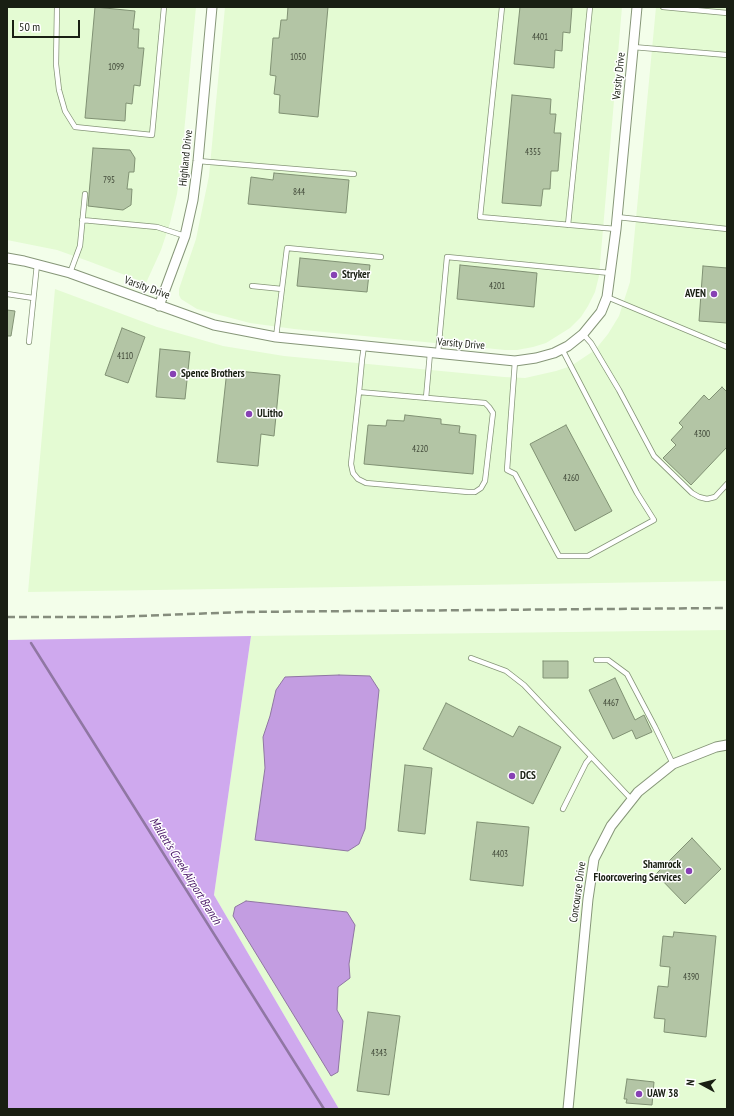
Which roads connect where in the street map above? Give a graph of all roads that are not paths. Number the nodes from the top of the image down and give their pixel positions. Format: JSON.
{"nodes":[{"id":1,"x":57,"y":7,"type":"edge"},
{"id":2,"x":164,"y":7,"type":"edge"},
{"id":3,"x":212,"y":7,"type":"edge"},
{"id":4,"x":502,"y":7,"type":"edge"},
{"id":5,"x":590,"y":7,"type":"edge"},
{"id":6,"x":637,"y":7,"type":"edge"},
{"id":7,"x":663,"y":7,"type":"edge"},
{"id":8,"x":727,"y":13,"type":"edge"},
{"id":9,"x":633,"y":47,"type":"junction"},
{"id":10,"x":727,"y":55,"type":"edge"},
{"id":11,"x":198,"y":161,"type":"junction"},
{"id":12,"x":354,"y":174,"type":"dead end"},
{"id":13,"x":85,"y":194,"type":"dead end"},
{"id":14,"x":617,"y":217,"type":"junction"},
{"id":15,"x":82,"y":220,"type":"junction"},
{"id":16,"x":568,"y":225,"type":"junction"},
{"id":17,"x":616,"y":229,"type":"junction"},
{"id":18,"x":727,"y":229,"type":"edge"},
{"id":19,"x":185,"y":236,"type":"junction"},
{"id":20,"x":381,"y":257,"type":"dead end"},
{"id":21,"x":7,"y":258,"type":"edge"},
{"id":22,"x":37,"y":264,"type":"junction"},
{"id":23,"x":70,"y":273,"type":"junction"},
{"id":24,"x":611,"y":273,"type":"junction"},
{"id":25,"x":252,"y":286,"type":"dead end"},
{"id":26,"x":282,"y":289,"type":"junction"},
{"id":27,"x":7,"y":294,"type":"edge"},
{"id":28,"x":607,"y":297,"type":"junction"},
{"id":29,"x":33,"y":298,"type":"junction"},
{"id":30,"x":159,"y":306,"type":"junction"},
{"id":31,"x":583,"y":334,"type":"junction"},
{"id":32,"x":276,"y":337,"type":"junction"},
{"id":33,"x":29,"y":342,"type":"dead end"},
{"id":34,"x":364,"y":346,"type":"junction"},
{"id":35,"x":727,"y":347,"type":"edge"},
{"id":36,"x":562,"y":349,"type":"junction"},
{"id":37,"x":434,"y":353,"type":"junction"},
{"id":38,"x":515,"y":361,"type":"junction"},
{"id":39,"x":359,"y":392,"type":"junction"},
{"id":40,"x":426,"y":398,"type":"junction"},
{"id":41,"x":727,"y":484,"type":"edge"},
{"id":42,"x":470,"y":658,"type":"dead end"},
{"id":43,"x":596,"y":660,"type":"dead end"},
{"id":44,"x":727,"y":746,"type":"edge"},
{"id":45,"x":591,"y":757,"type":"junction"},
{"id":46,"x":672,"y":764,"type":"junction"},
{"id":47,"x":632,"y":800,"type":"junction"},
{"id":48,"x":562,"y":809,"type":"dead end"},
{"id":49,"x":568,"y":1109,"type":"edge"}],
"edges":[{"from":1,"to":2,"type":"lane"},
{"from":3,"to":11,"type":"street","name":"Highland Drive"},
{"from":4,"to":16,"type":"lane"},
{"from":5,"to":16,"type":"lane"},
{"from":6,"to":9,"type":"street","name":"Varsity Drive"},
{"from":7,"to":8,"type":"lane"},
{"from":9,"to":10,"type":"lane"},
{"from":9,"to":14,"type":"street","name":"Varsity Drive"},
{"from":11,"to":12,"type":"lane"},
{"from":11,"to":19,"type":"street","name":"Highland Drive"},
{"from":13,"to":15,"type":"lane"},
{"from":14,"to":17,"type":"street","name":"Varsity Drive"},
{"from":14,"to":18,"type":"lane"},
{"from":15,"to":19,"type":"lane"},
{"from":15,"to":23,"type":"lane"},
{"from":16,"to":17,"type":"lane"},
{"from":17,"to":24,"type":"street","name":"Varsity Drive"},
{"from":19,"to":30,"type":"street","name":"Highland Drive"},
{"from":20,"to":26,"type":"lane"},
{"from":21,"to":22,"type":"street","name":"Varsity Drive"},
{"from":22,"to":23,"type":"street","name":"Varsity Drive"},
{"from":22,"to":29,"type":"lane"},
{"from":23,"to":30,"type":"street","name":"Varsity Drive"},
{"from":24,"to":28,"type":"street","name":"Varsity Drive"},
{"from":24,"to":37,"type":"lane"},
{"from":25,"to":26,"type":"lane"},
{"from":26,"to":32,"type":"lane"},
{"from":27,"to":29,"type":"lane"},
{"from":28,"to":31,"type":"street","name":"Varsity Drive"},
{"from":28,"to":35,"type":"lane"},
{"from":29,"to":33,"type":"lane"},
{"from":30,"to":32,"type":"street","name":"Varsity Drive"},
{"from":31,"to":36,"type":"street","name":"Varsity Drive"},
{"from":31,"to":41,"type":"lane"},
{"from":32,"to":34,"type":"street","name":"Varsity Drive"},
{"from":34,"to":37,"type":"street","name":"Varsity Drive"},
{"from":34,"to":39,"type":"lane"},
{"from":36,"to":38,"type":"street","name":"Varsity Drive"},
{"from":36,"to":38,"type":"lane"},
{"from":37,"to":38,"type":"street","name":"Varsity Drive"},
{"from":37,"to":40,"type":"lane"},
{"from":39,"to":40,"type":"lane"},
{"from":39,"to":40,"type":"lane"},
{"from":42,"to":45,"type":"lane"},
{"from":43,"to":46,"type":"lane"},
{"from":44,"to":46,"type":"street","name":"Concourse Drive"},
{"from":45,"to":47,"type":"lane"},
{"from":45,"to":48,"type":"lane"},
{"from":46,"to":47,"type":"street","name":"Concourse Drive"},
{"from":47,"to":49,"type":"street","name":"Concourse Drive"}]}
